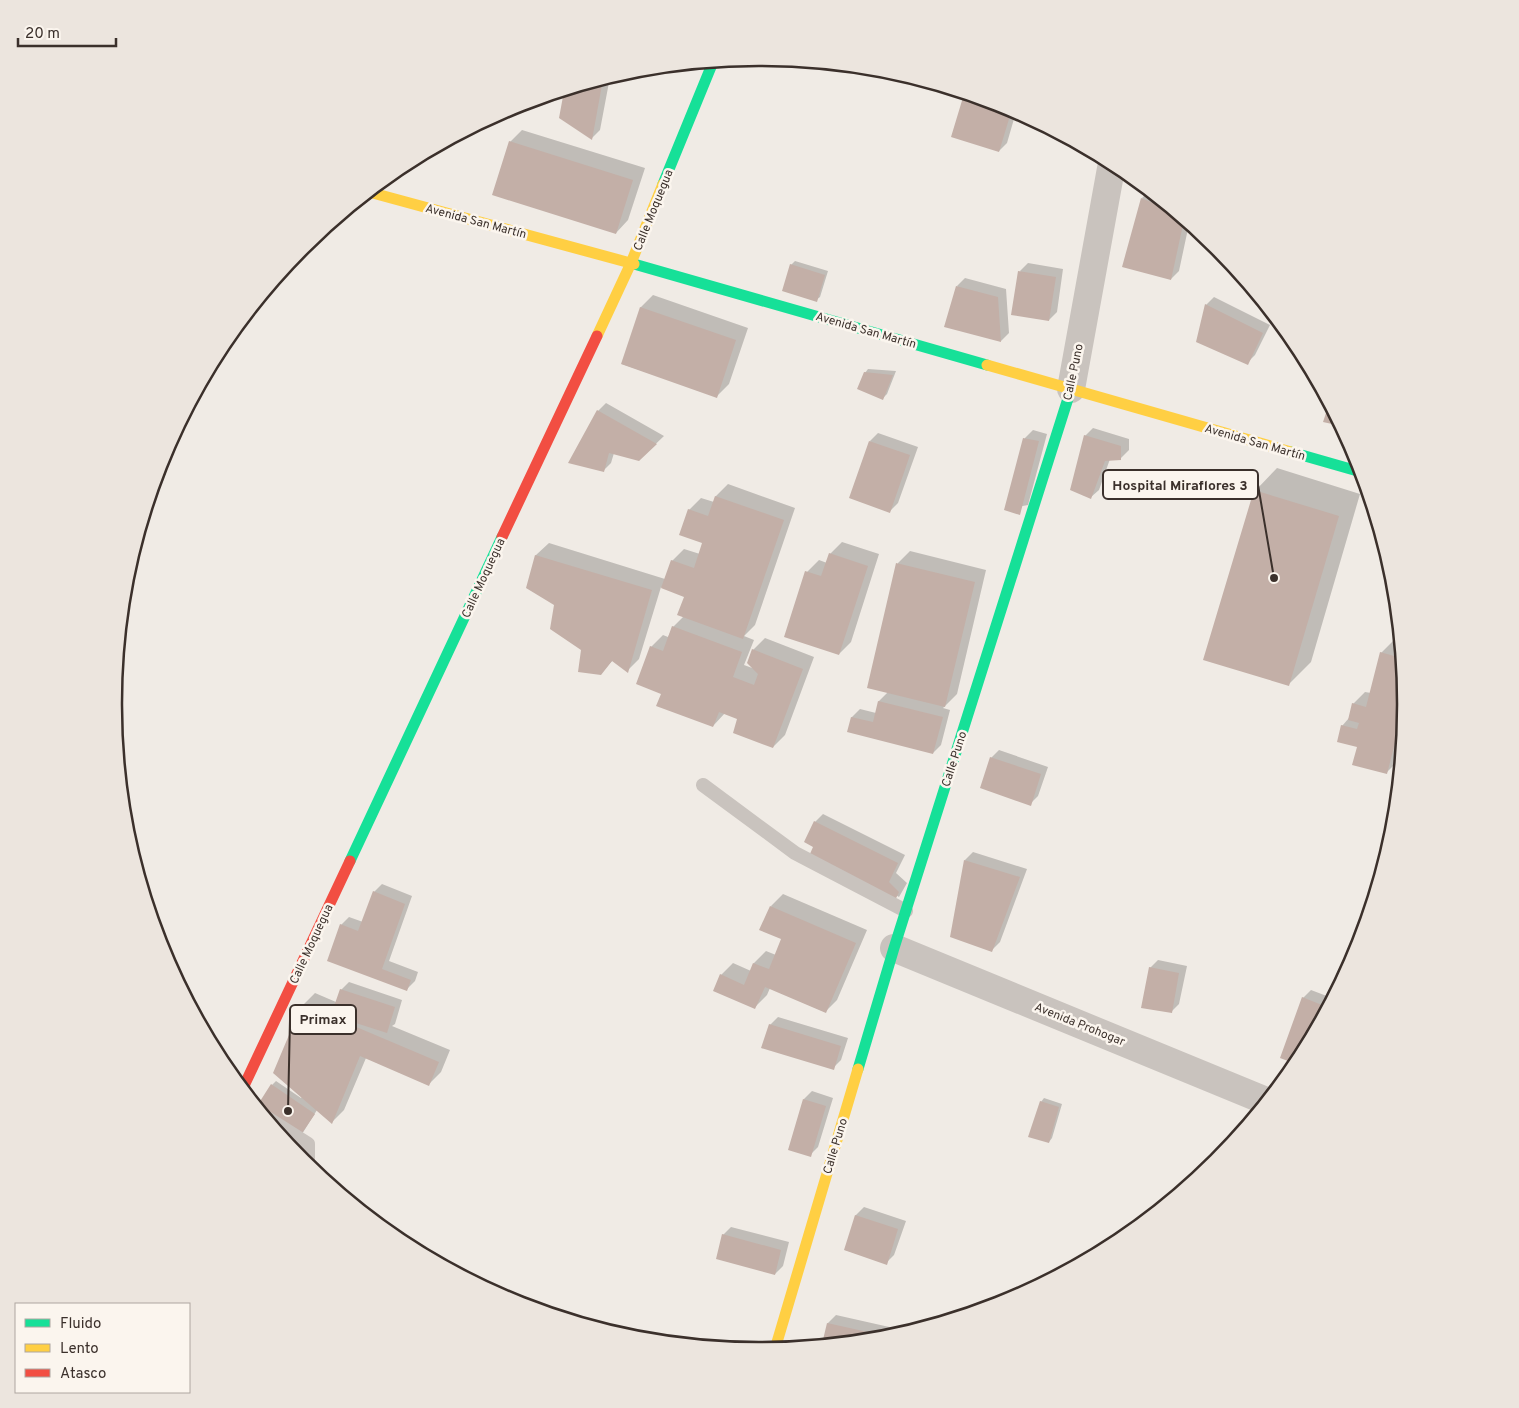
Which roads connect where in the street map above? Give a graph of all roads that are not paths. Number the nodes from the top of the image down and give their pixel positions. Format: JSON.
{"nodes":[{"id":1,"x":710,"y":69,"type":"edge"},
{"id":2,"x":1110,"y":172,"type":"edge"},
{"id":3,"x":377,"y":194,"type":"edge"},
{"id":4,"x":631,"y":263,"type":"junction"},
{"id":5,"x":1071,"y":389,"type":"junction"},
{"id":6,"x":1352,"y":469,"type":"edge"},
{"id":7,"x":703,"y":785,"type":"dead end"},
{"id":8,"x":906,"y":911,"type":"junction"},
{"id":9,"x":894,"y":948,"type":"junction"},
{"id":10,"x":246,"y":1081,"type":"edge"},
{"id":11,"x":1260,"y":1098,"type":"edge"},
{"id":12,"x":285,"y":1130,"type":"edge"},
{"id":13,"x":308,"y":1154,"type":"edge"},
{"id":14,"x":777,"y":1341,"type":"edge"}],
"edges":[{"from":1,"to":4,"type":"street","name":"Calle Moquegua"},
{"from":2,"to":5,"type":"street","name":"Calle Puno"},
{"from":3,"to":4,"type":"street","name":"Avenida San Martín"},
{"from":4,"to":5,"type":"street","name":"Avenida San Martín"},
{"from":4,"to":10,"type":"street","name":"Calle Moquegua"},
{"from":5,"to":6,"type":"street","name":"Avenida San Martín"},
{"from":5,"to":8,"type":"street","name":"Calle Puno"},
{"from":7,"to":8,"type":"lane"},
{"from":8,"to":9,"type":"street","name":"Calle Puno"},
{"from":9,"to":11,"type":"street","name":"Avenida Prohogar"},
{"from":9,"to":14,"type":"street","name":"Calle Puno"},
{"from":12,"to":13,"type":"lane"}]}
